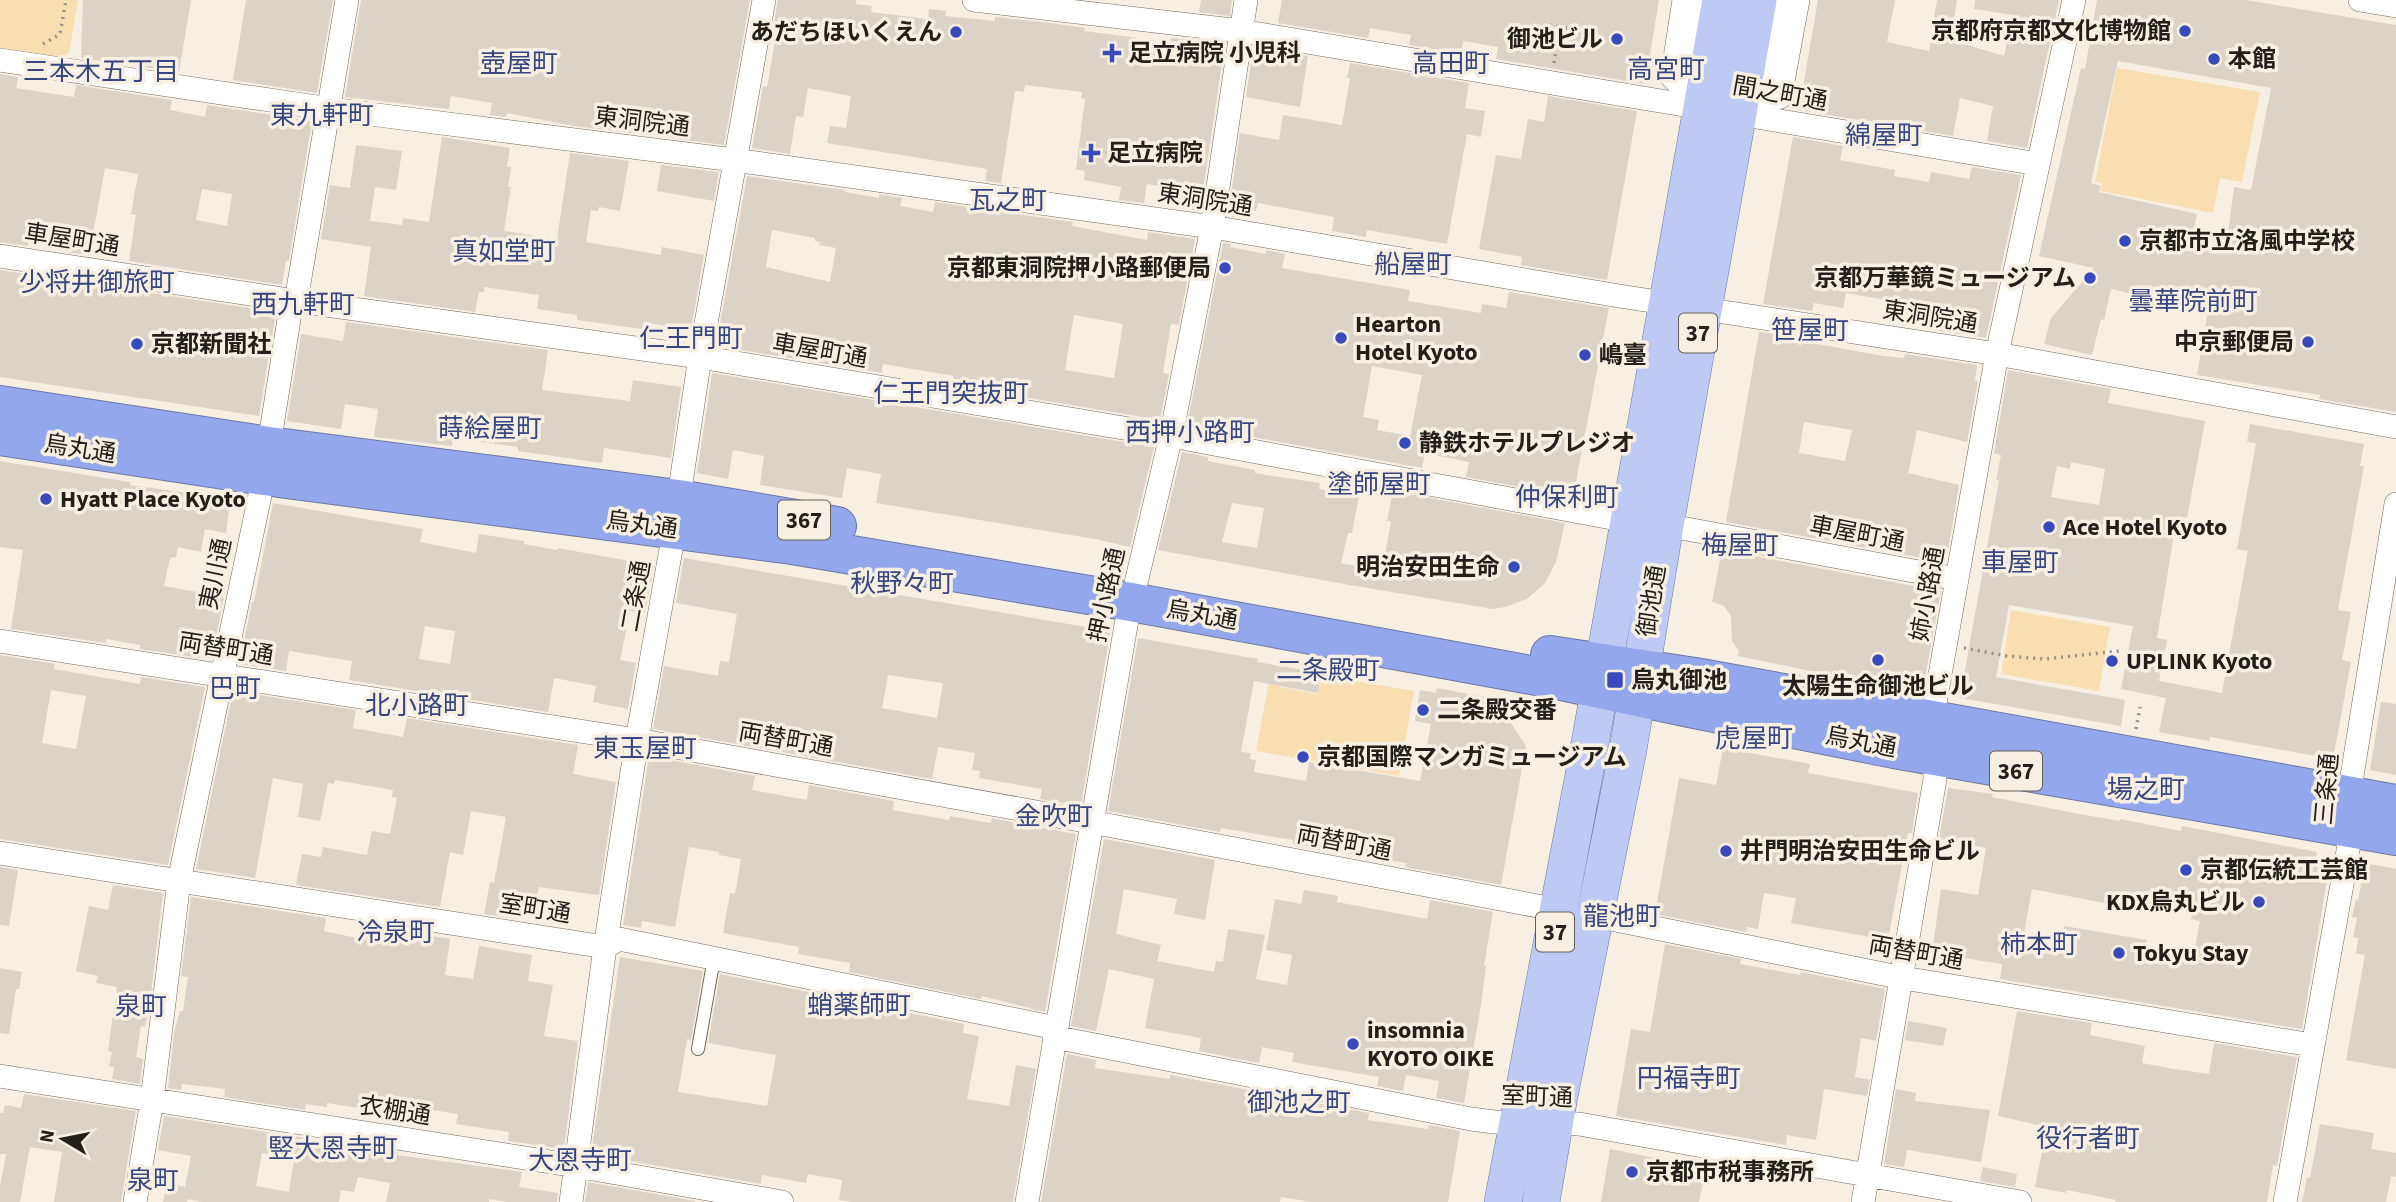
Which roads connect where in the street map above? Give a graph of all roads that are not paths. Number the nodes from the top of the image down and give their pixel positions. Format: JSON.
{"nodes":[{"id":1,"x":347,"y":0,"type":"edge"},
{"id":2,"x":764,"y":0,"type":"edge"},
{"id":3,"x":974,"y":0,"type":"edge"},
{"id":4,"x":1246,"y":0,"type":"edge"},
{"id":5,"x":1684,"y":0,"type":"edge"},
{"id":6,"x":1698,"y":0,"type":"edge"},
{"id":7,"x":1721,"y":0,"type":"edge"},
{"id":8,"x":1758,"y":0,"type":"edge"},
{"id":9,"x":1782,"y":0,"type":"edge"},
{"id":10,"x":1798,"y":0,"type":"edge"},
{"id":11,"x":2074,"y":0,"type":"edge"},
{"id":12,"x":2360,"y":0,"type":"edge"},
{"id":13,"x":2396,"y":6,"type":"edge"},
{"id":14,"x":1241,"y":31,"type":"junction"},
{"id":15,"x":0,"y":60,"type":"edge"},
{"id":16,"x":1701,"y":107,"type":"junction"},
{"id":17,"x":330,"y":109,"type":"junction"},
{"id":18,"x":1738,"y":113,"type":"junction"},
{"id":19,"x":734,"y":160,"type":"junction"},
{"id":20,"x":2038,"y":164,"type":"junction"},
{"id":21,"x":1212,"y":227,"type":"junction"},
{"id":22,"x":0,"y":256,"type":"edge"},
{"id":23,"x":296,"y":301,"type":"junction"},
{"id":24,"x":1666,"y":303,"type":"junction"},
{"id":25,"x":1703,"y":309,"type":"junction"},
{"id":26,"x":1997,"y":354,"type":"junction"},
{"id":27,"x":699,"y":357,"type":"junction"},
{"id":28,"x":0,"y":405,"type":"edge"},
{"id":29,"x":2396,"y":427,"type":"edge"},
{"id":30,"x":0,"y":436,"type":"edge"},
{"id":31,"x":1171,"y":436,"type":"junction"},
{"id":32,"x":267,"y":461,"type":"junction"},
{"id":33,"x":2396,"y":504,"type":"edge"},
{"id":34,"x":676,"y":514,"type":"junction"},
{"id":35,"x":1628,"y":521,"type":"junction"},
{"id":36,"x":1665,"y":525,"type":"junction"},
{"id":37,"x":1957,"y":579,"type":"junction"},
{"id":38,"x":1133,"y":590,"type":"junction"},
{"id":39,"x":0,"y":641,"type":"edge"},
{"id":40,"x":222,"y":675,"type":"junction"},
{"id":41,"x":1601,"y":676,"type":"junction"},
{"id":42,"x":1639,"y":682,"type":"junction"},
{"id":43,"x":1935,"y":739,"type":"junction"},
{"id":44,"x":637,"y":740,"type":"junction"},
{"id":45,"x":2396,"y":804,"type":"edge"},
{"id":46,"x":2350,"y":812,"type":"junction"},
{"id":47,"x":1091,"y":822,"type":"junction"},
{"id":48,"x":2396,"y":836,"type":"edge"},
{"id":49,"x":0,"y":853,"type":"edge"},
{"id":50,"x":179,"y":881,"type":"junction"},
{"id":51,"x":1559,"y":911,"type":"junction"},
{"id":52,"x":1595,"y":916,"type":"junction"},
{"id":53,"x":605,"y":947,"type":"junction"},
{"id":54,"x":714,"y":958,"type":"junction"},
{"id":55,"x":1903,"y":978,"type":"junction"},
{"id":56,"x":1055,"y":1033,"type":"junction"},
{"id":57,"x":2312,"y":1045,"type":"junction"},
{"id":58,"x":698,"y":1049,"type":"dead end"},
{"id":59,"x":0,"y":1076,"type":"edge"},
{"id":60,"x":152,"y":1100,"type":"junction"},
{"id":61,"x":1518,"y":1123,"type":"junction"},
{"id":62,"x":1555,"y":1123,"type":"junction"},
{"id":63,"x":576,"y":1166,"type":"junction"},
{"id":64,"x":1867,"y":1177,"type":"junction"},
{"id":65,"x":135,"y":1202,"type":"edge"},
{"id":66,"x":571,"y":1202,"type":"edge"},
{"id":67,"x":782,"y":1202,"type":"edge"},
{"id":68,"x":1027,"y":1202,"type":"edge"},
{"id":69,"x":1503,"y":1202,"type":"edge"},
{"id":70,"x":1541,"y":1202,"type":"edge"},
{"id":71,"x":1863,"y":1202,"type":"edge"},
{"id":72,"x":2020,"y":1202,"type":"edge"},
{"id":73,"x":2285,"y":1202,"type":"edge"}],
"edges":[{"from":1,"to":17,"type":"street","name":"夷川通"},
{"from":2,"to":19,"type":"street","name":"二条通"},
{"from":3,"to":14,"type":"street","name":"間之町通"},
{"from":4,"to":14,"type":"street","name":"押小路通"},
{"from":5,"to":16,"type":"street"},
{"from":6,"to":16,"type":"lane"},
{"from":7,"to":16,"type":"main road","name":"御池通","number":"37"},
{"from":8,"to":18,"type":"main road","name":"御池通","number":"37"},
{"from":9,"to":18,"type":"lane"},
{"from":10,"to":18,"type":"street"},
{"from":11,"to":20,"type":"street","name":"姉小路通"},
{"from":12,"to":13,"type":"street"},
{"from":14,"to":16,"type":"street","name":"間之町通"},
{"from":14,"to":21,"type":"street","name":"押小路通"},
{"from":15,"to":17,"type":"street","name":"東洞院通"},
{"from":16,"to":18,"type":"street","name":"間之町通"},
{"from":16,"to":24,"type":"main road","name":"御池通","number":"37"},
{"from":17,"to":19,"type":"street","name":"東洞院通"},
{"from":17,"to":23,"type":"street","name":"夷川通"},
{"from":18,"to":20,"type":"street","name":"間之町通"},
{"from":18,"to":25,"type":"main road","name":"御池通","number":"37"},
{"from":19,"to":21,"type":"street","name":"東洞院通"},
{"from":19,"to":27,"type":"street","name":"二条通"},
{"from":20,"to":26,"type":"street","name":"姉小路通"},
{"from":21,"to":24,"type":"street","name":"東洞院通"},
{"from":21,"to":31,"type":"street","name":"押小路通"},
{"from":22,"to":23,"type":"street","name":"車屋町通"},
{"from":23,"to":27,"type":"street","name":"車屋町通"},
{"from":23,"to":32,"type":"street","name":"夷川通"},
{"from":24,"to":25,"type":"street","name":"東洞院通"},
{"from":24,"to":35,"type":"main road","name":"御池通","number":"37"},
{"from":25,"to":26,"type":"street","name":"東洞院通"},
{"from":25,"to":36,"type":"main road","name":"御池通","number":"37"},
{"from":26,"to":29,"type":"street","name":"東洞院通"},
{"from":26,"to":37,"type":"street","name":"姉小路通"},
{"from":27,"to":31,"type":"street","name":"車屋町通"},
{"from":27,"to":34,"type":"street","name":"二条通"},
{"from":28,"to":32,"type":"highway","name":"烏丸通","number":"367"},
{"from":30,"to":32,"type":"highway","name":"烏丸通","number":"367"},
{"from":31,"to":35,"type":"street","name":"車屋町通"},
{"from":31,"to":38,"type":"street","name":"押小路通"},
{"from":32,"to":34,"type":"highway","name":"烏丸通","number":"367"},
{"from":32,"to":40,"type":"street","name":"夷川通"},
{"from":33,"to":46,"type":"street","name":"三条通"},
{"from":34,"to":38,"type":"highway","name":"烏丸通","number":"367"},
{"from":34,"to":44,"type":"street","name":"二条通"},
{"from":35,"to":41,"type":"main road","name":"御池通","number":"37"},
{"from":36,"to":37,"type":"street","name":"車屋町通"},
{"from":36,"to":42,"type":"main road","name":"御池通","number":"37"},
{"from":37,"to":43,"type":"street","name":"姉小路通"},
{"from":38,"to":41,"type":"highway","name":"烏丸通","number":"367"},
{"from":38,"to":47,"type":"street","name":"押小路通"},
{"from":39,"to":40,"type":"street","name":"両替町通"},
{"from":40,"to":44,"type":"street","name":"両替町通"},
{"from":40,"to":50,"type":"street","name":"夷川通"},
{"from":41,"to":42,"type":"highway","name":"烏丸通","number":"367"},
{"from":41,"to":51,"type":"main road","name":"御池通","number":"37"},
{"from":42,"to":43,"type":"highway","name":"烏丸通","number":"367"},
{"from":42,"to":52,"type":"main road","name":"御池通","number":"37"},
{"from":43,"to":46,"type":"highway","name":"烏丸通","number":"367"},
{"from":43,"to":55,"type":"street","name":"姉小路通"},
{"from":44,"to":47,"type":"street","name":"両替町通"},
{"from":44,"to":53,"type":"street","name":"二条通"},
{"from":45,"to":46,"type":"highway","name":"烏丸通","number":"367"},
{"from":46,"to":48,"type":"highway","name":"烏丸通","number":"367"},
{"from":46,"to":57,"type":"street","name":"三条通"},
{"from":47,"to":51,"type":"street","name":"両替町通"},
{"from":47,"to":56,"type":"street","name":"押小路通"},
{"from":49,"to":50,"type":"street","name":"室町通"},
{"from":50,"to":53,"type":"street","name":"室町通"},
{"from":50,"to":60,"type":"street","name":"夷川通"},
{"from":51,"to":61,"type":"main road","name":"御池通","number":"37"},
{"from":52,"to":55,"type":"street","name":"両替町通"},
{"from":52,"to":62,"type":"main road","name":"御池通","number":"37"},
{"from":53,"to":54,"type":"street","name":"室町通"},
{"from":53,"to":63,"type":"street","name":"二条通"},
{"from":54,"to":56,"type":"street","name":"室町通"},
{"from":54,"to":58,"type":"lane"},
{"from":55,"to":57,"type":"street","name":"両替町通"},
{"from":55,"to":64,"type":"street","name":"姉小路通"},
{"from":56,"to":61,"type":"street","name":"室町通"},
{"from":56,"to":68,"type":"street","name":"押小路通"},
{"from":57,"to":73,"type":"street","name":"三条通"},
{"from":59,"to":60,"type":"street","name":"衣棚通"},
{"from":60,"to":63,"type":"street","name":"衣棚通"},
{"from":60,"to":65,"type":"street","name":"夷川通"},
{"from":61,"to":62,"type":"street","name":"室町通"},
{"from":61,"to":69,"type":"main road","name":"御池通","number":"37"},
{"from":62,"to":64,"type":"street","name":"室町通"},
{"from":62,"to":70,"type":"main road","name":"御池通","number":"37"},
{"from":63,"to":66,"type":"street","name":"二条通"},
{"from":63,"to":67,"type":"street","name":"衣棚通"},
{"from":64,"to":71,"type":"street","name":"姉小路通"},
{"from":64,"to":72,"type":"street","name":"室町通"}]}
